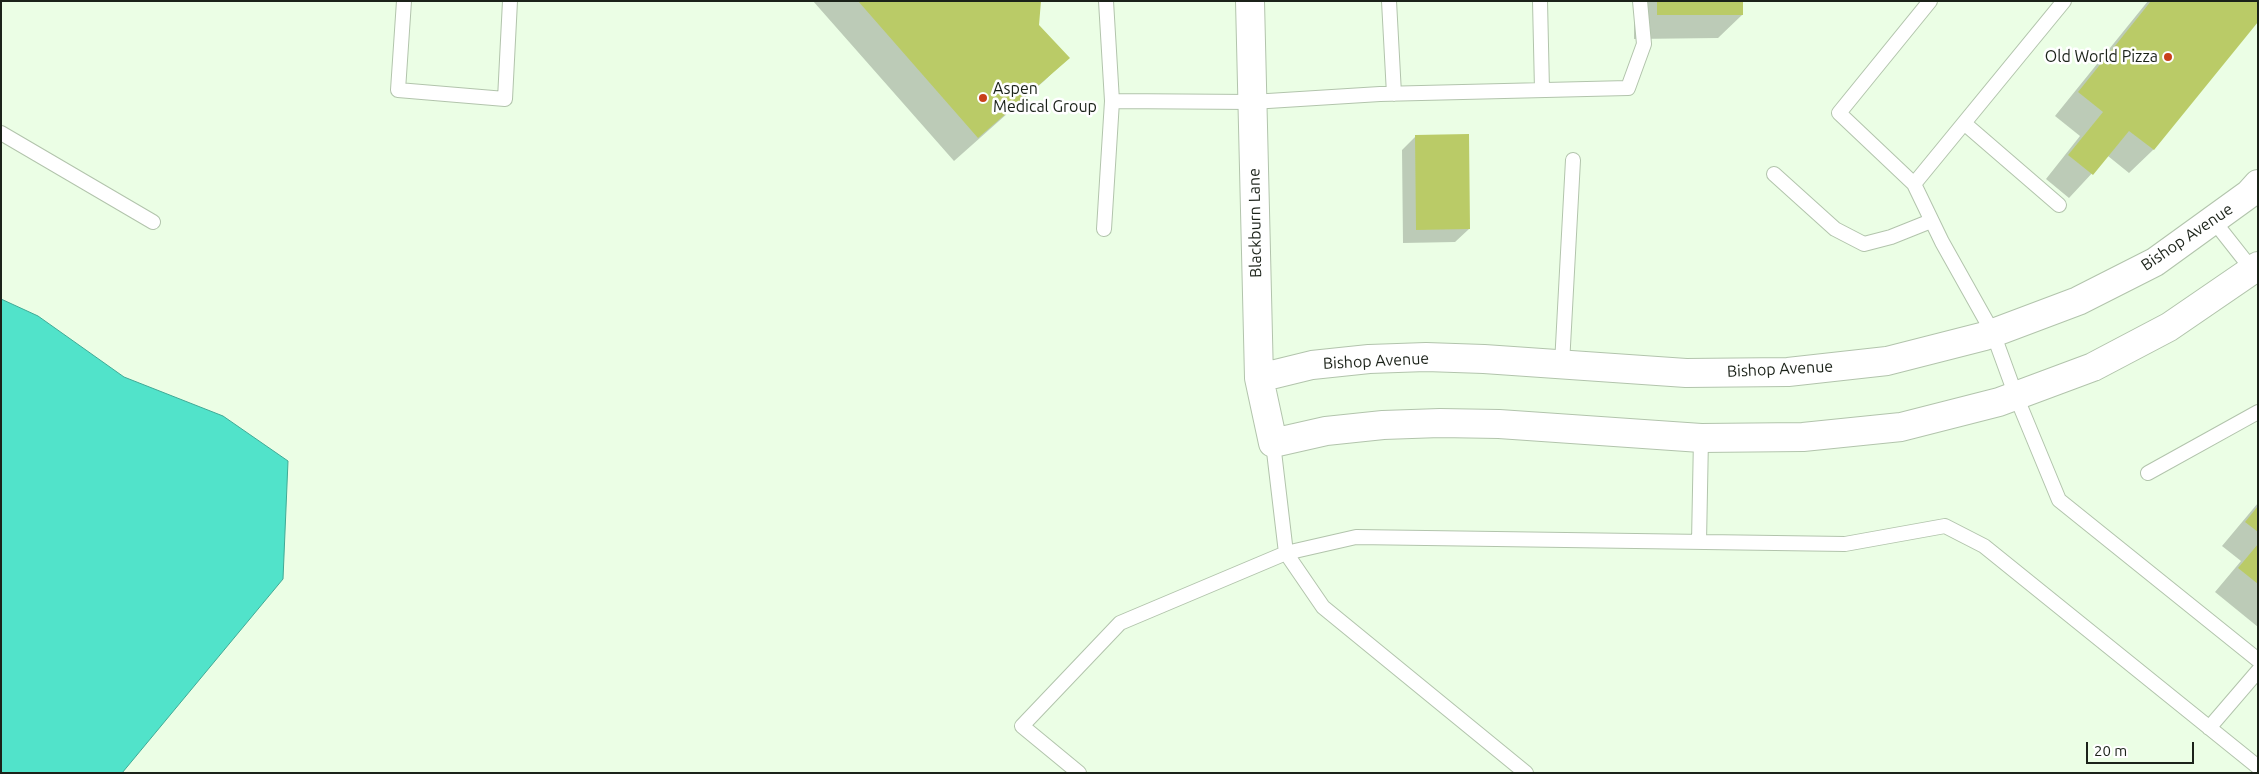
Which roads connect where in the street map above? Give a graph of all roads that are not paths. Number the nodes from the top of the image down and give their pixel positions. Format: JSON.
{"nodes":[{"id":1,"x":404,"y":1,"type":"edge"},
{"id":2,"x":510,"y":1,"type":"edge"},
{"id":3,"x":1106,"y":1,"type":"edge"},
{"id":4,"x":1250,"y":1,"type":"edge"},
{"id":5,"x":1389,"y":1,"type":"edge"},
{"id":6,"x":1540,"y":1,"type":"edge"},
{"id":7,"x":1640,"y":1,"type":"edge"},
{"id":8,"x":1930,"y":1,"type":"edge"},
{"id":9,"x":2064,"y":1,"type":"edge"},
{"id":10,"x":1542,"y":90,"type":"junction"},
{"id":11,"x":1394,"y":94,"type":"junction"},
{"id":12,"x":1112,"y":100,"type":"junction"},
{"id":13,"x":1252,"y":102,"type":"junction"},
{"id":14,"x":1964,"y":123,"type":"junction"},
{"id":15,"x":1,"y":133,"type":"edge"},
{"id":16,"x":1573,"y":160,"type":"dead end"},
{"id":17,"x":1774,"y":174,"type":"dead end"},
{"id":18,"x":1914,"y":184,"type":"junction"},
{"id":19,"x":2258,"y":184,"type":"edge"},
{"id":20,"x":2058,"y":205,"type":"dead end"},
{"id":21,"x":2213,"y":220,"type":"junction"},
{"id":22,"x":1931,"y":221,"type":"junction"},
{"id":23,"x":153,"y":222,"type":"dead end"},
{"id":24,"x":1104,"y":229,"type":"dead end"},
{"id":25,"x":2256,"y":271,"type":"edge"},
{"id":26,"x":1993,"y":333,"type":"junction"},
{"id":27,"x":1562,"y":364,"type":"junction"},
{"id":28,"x":1259,"y":378,"type":"junction"},
{"id":29,"x":2016,"y":396,"type":"junction"},
{"id":30,"x":2258,"y":412,"type":"edge"},
{"id":31,"x":1701,"y":438,"type":"junction"},
{"id":32,"x":1273,"y":443,"type":"junction"},
{"id":33,"x":2148,"y":474,"type":"dead end"},
{"id":34,"x":1698,"y":542,"type":"junction"},
{"id":35,"x":1286,"y":553,"type":"junction"},
{"id":36,"x":2258,"y":660,"type":"edge"},
{"id":37,"x":2258,"y":671,"type":"edge"},
{"id":38,"x":2209,"y":728,"type":"junction"},
{"id":39,"x":2258,"y":767,"type":"edge"},
{"id":40,"x":1079,"y":773,"type":"edge"},
{"id":41,"x":1526,"y":773,"type":"edge"}],
"edges":[{"from":1,"to":2,"type":"lane"},
{"from":3,"to":12,"type":"lane"},
{"from":4,"to":13,"type":"street","name":"Blackburn Lane"},
{"from":5,"to":11,"type":"lane"},
{"from":6,"to":10,"type":"lane"},
{"from":7,"to":10,"type":"lane"},
{"from":8,"to":18,"type":"lane"},
{"from":9,"to":14,"type":"lane"},
{"from":10,"to":11,"type":"lane"},
{"from":11,"to":13,"type":"lane"},
{"from":12,"to":13,"type":"lane"},
{"from":12,"to":24,"type":"lane"},
{"from":13,"to":28,"type":"street","name":"Blackburn Lane"},
{"from":14,"to":18,"type":"lane"},
{"from":14,"to":20,"type":"lane"},
{"from":15,"to":23,"type":"lane"},
{"from":16,"to":27,"type":"lane"},
{"from":17,"to":22,"type":"lane"},
{"from":18,"to":22,"type":"lane"},
{"from":19,"to":21,"type":"street","name":"Bishop Avenue"},
{"from":21,"to":25,"type":"lane"},
{"from":21,"to":26,"type":"street","name":"Bishop Avenue"},
{"from":22,"to":26,"type":"lane"},
{"from":25,"to":29,"type":"street"},
{"from":26,"to":27,"type":"street","name":"Bishop Avenue"},
{"from":26,"to":29,"type":"lane"},
{"from":27,"to":28,"type":"street","name":"Bishop Avenue"},
{"from":28,"to":32,"type":"street","name":"Blackburn Lane"},
{"from":29,"to":31,"type":"street"},
{"from":29,"to":36,"type":"lane"},
{"from":30,"to":33,"type":"lane"},
{"from":31,"to":32,"type":"street"},
{"from":31,"to":34,"type":"lane"},
{"from":32,"to":35,"type":"lane"},
{"from":34,"to":35,"type":"lane"},
{"from":34,"to":38,"type":"lane"},
{"from":35,"to":40,"type":"lane"},
{"from":35,"to":41,"type":"lane"},
{"from":37,"to":38,"type":"lane"},
{"from":38,"to":39,"type":"lane"}]}
